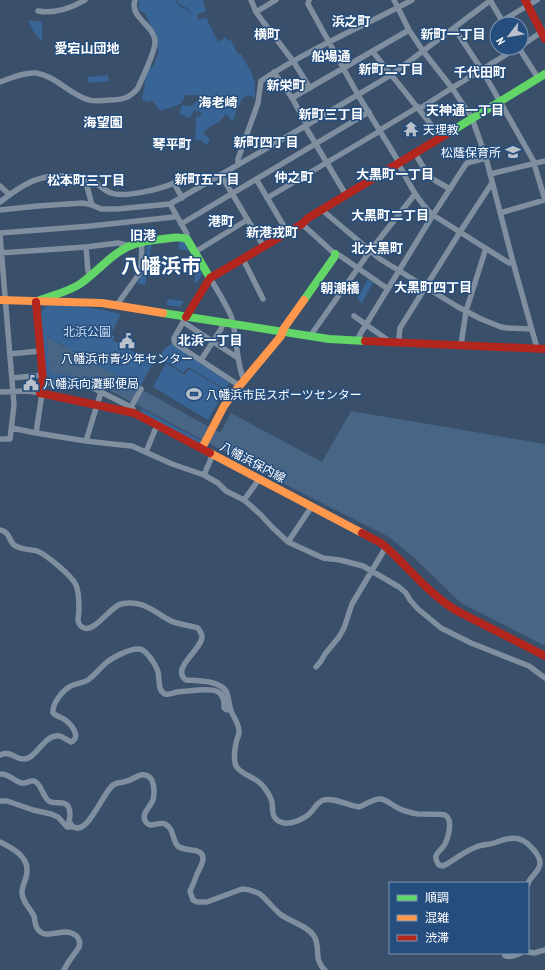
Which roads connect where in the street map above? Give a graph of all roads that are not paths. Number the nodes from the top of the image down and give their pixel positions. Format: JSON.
{"nodes":[{"id":1,"x":85,"y":0,"type":"edge"},
{"id":2,"x":135,"y":0,"type":"edge"},
{"id":3,"x":251,"y":0,"type":"edge"},
{"id":4,"x":276,"y":0,"type":"edge"},
{"id":5,"x":309,"y":0,"type":"edge"},
{"id":6,"x":394,"y":0,"type":"edge"},
{"id":7,"x":412,"y":0,"type":"edge"},
{"id":8,"x":490,"y":0,"type":"edge"},
{"id":9,"x":537,"y":0,"type":"edge"},
{"id":10,"x":527,"y":3,"type":"edge"},
{"id":11,"x":398,"y":8,"type":"junction"},
{"id":12,"x":38,"y":11,"type":"dead end"},
{"id":13,"x":256,"y":12,"type":"junction"},
{"id":14,"x":499,"y":16,"type":"edge"},
{"id":15,"x":511,"y":16,"type":"edge"},
{"id":16,"x":454,"y":28,"type":"junction"},
{"id":17,"x":409,"y":30,"type":"junction"},
{"id":18,"x":544,"y":34,"type":"edge"},
{"id":19,"x":330,"y":41,"type":"junction"},
{"id":20,"x":529,"y":42,"type":"edge"},
{"id":21,"x":423,"y":51,"type":"junction"},
{"id":22,"x":373,"y":52,"type":"junction"},
{"id":23,"x":505,"y":56,"type":"edge"},
{"id":24,"x":525,"y":56,"type":"edge"},
{"id":25,"x":293,"y":61,"type":"junction"},
{"id":26,"x":344,"y":69,"type":"junction"},
{"id":27,"x":482,"y":70,"type":"junction"},
{"id":28,"x":274,"y":72,"type":"junction"},
{"id":29,"x":391,"y":75,"type":"junction"},
{"id":30,"x":542,"y":76,"type":"edge"},
{"id":31,"x":0,"y":82,"type":"edge"},
{"id":32,"x":310,"y":88,"type":"junction"},
{"id":33,"x":452,"y":88,"type":"junction"},
{"id":34,"x":358,"y":95,"type":"junction"},
{"id":35,"x":292,"y":98,"type":"junction"},
{"id":36,"x":500,"y":101,"type":"junction"},
{"id":37,"x":418,"y":108,"type":"junction"},
{"id":38,"x":369,"y":112,"type":"junction"},
{"id":39,"x":472,"y":118,"type":"junction"},
{"id":40,"x":306,"y":125,"type":"junction"},
{"id":41,"x":380,"y":131,"type":"junction"},
{"id":42,"x":441,"y":137,"type":"junction"},
{"id":43,"x":316,"y":144,"type":"junction"},
{"id":44,"x":415,"y":153,"type":"junction"},
{"id":45,"x":486,"y":158,"type":"junction"},
{"id":46,"x":545,"y":161,"type":"edge"},
{"id":47,"x":327,"y":163,"type":"junction"},
{"id":48,"x":398,"y":163,"type":"junction"},
{"id":49,"x":534,"y":164,"type":"junction"},
{"id":50,"x":238,"y":165,"type":"junction"},
{"id":51,"x":490,"y":174,"type":"junction"},
{"id":52,"x":220,"y":175,"type":"junction"},
{"id":53,"x":85,"y":179,"type":"junction"},
{"id":54,"x":256,"y":179,"type":"junction"},
{"id":55,"x":492,"y":183,"type":"junction"},
{"id":56,"x":0,"y":186,"type":"edge"},
{"id":57,"x":450,"y":189,"type":"junction"},
{"id":58,"x":232,"y":194,"type":"junction"},
{"id":59,"x":415,"y":194,"type":"junction"},
{"id":60,"x":10,"y":195,"type":"junction"},
{"id":61,"x":346,"y":195,"type":"junction"},
{"id":62,"x":182,"y":198,"type":"junction"},
{"id":63,"x":267,"y":198,"type":"junction"},
{"id":64,"x":545,"y":200,"type":"edge"},
{"id":65,"x":0,"y":202,"type":"edge"},
{"id":66,"x":170,"y":204,"type":"junction"},
{"id":67,"x":92,"y":205,"type":"junction"},
{"id":68,"x":0,"y":210,"type":"edge"},
{"id":69,"x":322,"y":210,"type":"junction"},
{"id":70,"x":500,"y":213,"type":"junction"},
{"id":71,"x":433,"y":215,"type":"junction"},
{"id":72,"x":177,"y":216,"type":"junction"},
{"id":73,"x":247,"y":220,"type":"junction"},
{"id":74,"x":181,"y":224,"type":"junction"},
{"id":75,"x":302,"y":224,"type":"junction"},
{"id":76,"x":460,"y":232,"type":"junction"},
{"id":77,"x":288,"y":233,"type":"junction"},
{"id":78,"x":0,"y":234,"type":"edge"},
{"id":79,"x":185,"y":238,"type":"junction"},
{"id":80,"x":142,"y":242,"type":"junction"},
{"id":81,"x":86,"y":247,"type":"junction"},
{"id":82,"x":264,"y":247,"type":"junction"},
{"id":83,"x":127,"y":248,"type":"junction"},
{"id":84,"x":486,"y":248,"type":"junction"},
{"id":85,"x":370,"y":251,"type":"junction"},
{"id":86,"x":195,"y":252,"type":"junction"},
{"id":87,"x":1,"y":253,"type":"edge"},
{"id":88,"x":335,"y":254,"type":"junction"},
{"id":89,"x":243,"y":260,"type":"junction"},
{"id":90,"x":513,"y":262,"type":"junction"},
{"id":91,"x":358,"y":268,"type":"junction"},
{"id":92,"x":400,"y":270,"type":"junction"},
{"id":93,"x":90,"y":275,"type":"junction"},
{"id":94,"x":210,"y":278,"type":"junction"},
{"id":95,"x":426,"y":287,"type":"junction"},
{"id":96,"x":388,"y":290,"type":"junction"},
{"id":97,"x":263,"y":299,"type":"dead end"},
{"id":98,"x":2,"y":300,"type":"edge"},
{"id":99,"x":36,"y":302,"type":"junction"},
{"id":100,"x":116,"y":306,"type":"junction"},
{"id":101,"x":466,"y":311,"type":"junction"},
{"id":102,"x":354,"y":316,"type":"dead end"},
{"id":103,"x":184,"y":320,"type":"junction"},
{"id":104,"x":223,"y":323,"type":"junction"},
{"id":105,"x":232,"y":324,"type":"junction"},
{"id":106,"x":366,"y":325,"type":"junction"},
{"id":107,"x":531,"y":329,"type":"junction"},
{"id":108,"x":283,"y":332,"type":"junction"},
{"id":109,"x":312,"y":336,"type":"junction"},
{"id":110,"x":213,"y":341,"type":"junction"},
{"id":111,"x":360,"y":341,"type":"junction"},
{"id":112,"x":389,"y":342,"type":"junction"},
{"id":113,"x":400,"y":342,"type":"junction"},
{"id":114,"x":461,"y":345,"type":"junction"},
{"id":115,"x":541,"y":348,"type":"edge"},
{"id":116,"x":40,"y":351,"type":"junction"},
{"id":117,"x":10,"y":354,"type":"junction"},
{"id":118,"x":238,"y":358,"type":"junction"},
{"id":119,"x":201,"y":360,"type":"junction"},
{"id":120,"x":43,"y":377,"type":"junction"},
{"id":121,"x":12,"y":378,"type":"junction"},
{"id":122,"x":242,"y":383,"type":"junction"},
{"id":123,"x":141,"y":388,"type":"dead end"},
{"id":124,"x":13,"y":391,"type":"junction"},
{"id":125,"x":0,"y":392,"type":"edge"},
{"id":126,"x":101,"y":392,"type":"junction"},
{"id":127,"x":41,"y":393,"type":"junction"},
{"id":128,"x":97,"y":405,"type":"junction"},
{"id":129,"x":132,"y":408,"type":"junction"},
{"id":130,"x":157,"y":425,"type":"junction"},
{"id":131,"x":12,"y":428,"type":"junction"},
{"id":132,"x":36,"y":433,"type":"junction"},
{"id":133,"x":0,"y":439,"type":"edge"},
{"id":134,"x":86,"y":441,"type":"junction"},
{"id":135,"x":204,"y":445,"type":"junction"},
{"id":136,"x":146,"y":452,"type":"junction"},
{"id":137,"x":213,"y":454,"type":"junction"},
{"id":138,"x":204,"y":476,"type":"junction"},
{"id":139,"x":260,"y":478,"type":"junction"},
{"id":140,"x":244,"y":500,"type":"junction"},
{"id":141,"x":312,"y":506,"type":"junction"},
{"id":142,"x":0,"y":530,"type":"edge"},
{"id":143,"x":288,"y":542,"type":"junction"},
{"id":144,"x":386,"y":548,"type":"junction"},
{"id":145,"x":372,"y":571,"type":"junction"},
{"id":146,"x":545,"y":656,"type":"edge"},
{"id":147,"x":316,"y":667,"type":"dead end"},
{"id":148,"x":545,"y":678,"type":"edge"},
{"id":149,"x":230,"y":709,"type":"junction"},
{"id":150,"x":0,"y":755,"type":"edge"},
{"id":151,"x":0,"y":774,"type":"edge"},
{"id":152,"x":0,"y":801,"type":"edge"},
{"id":153,"x":72,"y":826,"type":"junction"},
{"id":154,"x":0,"y":842,"type":"edge"},
{"id":155,"x":529,"y":882,"type":"edge"},
{"id":156,"x":545,"y":950,"type":"edge"},
{"id":157,"x":529,"y":952,"type":"edge"},
{"id":158,"x":504,"y":954,"type":"edge"},
{"id":159,"x":519,"y":954,"type":"edge"},
{"id":160,"x":64,"y":970,"type":"edge"},
{"id":161,"x":325,"y":970,"type":"edge"}],
"edges":[{"from":1,"to":12,"type":"street"},
{"from":2,"to":31,"type":"street"},
{"from":3,"to":13,"type":"street"},
{"from":4,"to":13,"type":"street"},
{"from":5,"to":19,"type":"street"},
{"from":6,"to":11,"type":"street"},
{"from":7,"to":11,"type":"street"},
{"from":8,"to":14,"type":"street"},
{"from":8,"to":16,"type":"street"},
{"from":9,"to":10,"type":"street"},
{"from":10,"to":15,"type":"street"},
{"from":10,"to":18,"type":"street"},
{"from":11,"to":17,"type":"street"},
{"from":11,"to":19,"type":"street"},
{"from":13,"to":25,"type":"street"},
{"from":16,"to":21,"type":"street"},
{"from":16,"to":27,"type":"street"},
{"from":17,"to":21,"type":"street"},
{"from":17,"to":22,"type":"street"},
{"from":18,"to":20,"type":"street"},
{"from":19,"to":25,"type":"street"},
{"from":19,"to":26,"type":"street"},
{"from":21,"to":29,"type":"street"},
{"from":21,"to":33,"type":"street"},
{"from":22,"to":26,"type":"street"},
{"from":22,"to":29,"type":"street"},
{"from":23,"to":27,"type":"street"},
{"from":24,"to":30,"type":"street"},
{"from":25,"to":28,"type":"street"},
{"from":25,"to":32,"type":"street"},
{"from":26,"to":32,"type":"street"},
{"from":26,"to":34,"type":"street"},
{"from":27,"to":33,"type":"street"},
{"from":27,"to":36,"type":"street"},
{"from":28,"to":35,"type":"street"},
{"from":28,"to":50,"type":"street"},
{"from":29,"to":34,"type":"street"},
{"from":29,"to":37,"type":"street"},
{"from":30,"to":36,"type":"street"},
{"from":32,"to":35,"type":"street"},
{"from":33,"to":37,"type":"street"},
{"from":33,"to":39,"type":"street"},
{"from":34,"to":38,"type":"street"},
{"from":34,"to":40,"type":"street"},
{"from":35,"to":40,"type":"street"},
{"from":36,"to":39,"type":"street"},
{"from":36,"to":49,"type":"street"},
{"from":37,"to":41,"type":"street"},
{"from":37,"to":42,"type":"street"},
{"from":38,"to":41,"type":"street"},
{"from":38,"to":43,"type":"street"},
{"from":39,"to":42,"type":"street"},
{"from":39,"to":45,"type":"street"},
{"from":40,"to":43,"type":"street"},
{"from":40,"to":50,"type":"street"},
{"from":41,"to":47,"type":"street"},
{"from":41,"to":48,"type":"street"},
{"from":42,"to":44,"type":"street"},
{"from":43,"to":47,"type":"street"},
{"from":43,"to":54,"type":"street"},
{"from":44,"to":48,"type":"street"},
{"from":44,"to":57,"type":"street"},
{"from":45,"to":51,"type":"street"},
{"from":45,"to":57,"type":"street"},
{"from":46,"to":49,"type":"street"},
{"from":47,"to":61,"type":"street"},
{"from":47,"to":63,"type":"street"},
{"from":48,"to":59,"type":"street"},
{"from":48,"to":61,"type":"street"},
{"from":49,"to":51,"type":"street"},
{"from":49,"to":64,"type":"street"},
{"from":50,"to":52,"type":"street"},
{"from":51,"to":55,"type":"street"},
{"from":52,"to":58,"type":"street"},
{"from":52,"to":62,"type":"street"},
{"from":53,"to":60,"type":"street"},
{"from":53,"to":62,"type":"street"},
{"from":53,"to":67,"type":"street"},
{"from":54,"to":58,"type":"street"},
{"from":54,"to":63,"type":"street"},
{"from":55,"to":70,"type":"street"},
{"from":55,"to":76,"type":"street"},
{"from":56,"to":60,"type":"street"},
{"from":57,"to":71,"type":"street"},
{"from":58,"to":73,"type":"street"},
{"from":58,"to":74,"type":"street"},
{"from":59,"to":71,"type":"street"},
{"from":59,"to":85,"type":"street"},
{"from":60,"to":65,"type":"street"},
{"from":61,"to":69,"type":"street"},
{"from":62,"to":66,"type":"street"},
{"from":63,"to":77,"type":"street"},
{"from":64,"to":70,"type":"street"},
{"from":66,"to":67,"type":"street"},
{"from":66,"to":72,"type":"street"},
{"from":67,"to":68,"type":"street"},
{"from":69,"to":75,"type":"street"},
{"from":69,"to":85,"type":"street"},
{"from":70,"to":90,"type":"street"},
{"from":71,"to":76,"type":"street"},
{"from":71,"to":92,"type":"street"},
{"from":72,"to":74,"type":"street"},
{"from":72,"to":78,"type":"street"},
{"from":73,"to":82,"type":"street"},
{"from":73,"to":86,"type":"street"},
{"from":74,"to":79,"type":"street"},
{"from":75,"to":77,"type":"street"},
{"from":75,"to":88,"type":"street"},
{"from":76,"to":84,"type":"street"},
{"from":76,"to":95,"type":"street"},
{"from":77,"to":82,"type":"street"},
{"from":78,"to":87,"type":"street"},
{"from":79,"to":80,"type":"street"},
{"from":79,"to":86,"type":"street"},
{"from":80,"to":83,"type":"street"},
{"from":80,"to":100,"type":"street"},
{"from":81,"to":83,"type":"street"},
{"from":81,"to":87,"type":"street"},
{"from":81,"to":93,"type":"street"},
{"from":82,"to":89,"type":"street"},
{"from":83,"to":93,"type":"street"},
{"from":84,"to":90,"type":"street"},
{"from":84,"to":101,"type":"street"},
{"from":85,"to":91,"type":"street"},
{"from":85,"to":92,"type":"street"},
{"from":86,"to":94,"type":"street"},
{"from":87,"to":98,"type":"street"},
{"from":88,"to":91,"type":"street"},
{"from":88,"to":108,"type":"street"},
{"from":89,"to":94,"type":"street"},
{"from":89,"to":97,"type":"street"},
{"from":90,"to":107,"type":"street"},
{"from":91,"to":96,"type":"street"},
{"from":91,"to":109,"type":"street"},
{"from":92,"to":95,"type":"street"},
{"from":92,"to":96,"type":"street"},
{"from":93,"to":99,"type":"street"},
{"from":94,"to":103,"type":"street"},
{"from":94,"to":105,"type":"street"},
{"from":95,"to":101,"type":"street"},
{"from":95,"to":113,"type":"street"},
{"from":96,"to":106,"type":"street"},
{"from":98,"to":99,"type":"street"},
{"from":98,"to":117,"type":"street"},
{"from":99,"to":100,"type":"street"},
{"from":99,"to":116,"type":"street"},
{"from":100,"to":103,"type":"street"},
{"from":101,"to":107,"type":"street"},
{"from":101,"to":114,"type":"street"},
{"from":102,"to":106,"type":"street"},
{"from":103,"to":104,"type":"street"},
{"from":103,"to":110,"type":"street"},
{"from":103,"to":119,"type":"street"},
{"from":104,"to":105,"type":"street"},
{"from":104,"to":110,"type":"street"},
{"from":105,"to":108,"type":"street"},
{"from":105,"to":118,"type":"street"},
{"from":106,"to":111,"type":"street"},
{"from":106,"to":112,"type":"street"},
{"from":107,"to":115,"type":"street"},
{"from":108,"to":109,"type":"street"},
{"from":108,"to":122,"type":"street"},
{"from":109,"to":111,"type":"street"},
{"from":110,"to":118,"type":"street"},
{"from":110,"to":119,"type":"street"},
{"from":111,"to":112,"type":"street"},
{"from":112,"to":113,"type":"street"},
{"from":113,"to":114,"type":"street"},
{"from":114,"to":115,"type":"street"},
{"from":116,"to":117,"type":"street"},
{"from":116,"to":120,"type":"street"},
{"from":117,"to":121,"type":"street"},
{"from":118,"to":122,"type":"street"},
{"from":119,"to":122,"type":"street"},
{"from":120,"to":121,"type":"street"},
{"from":120,"to":126,"type":"street"},
{"from":120,"to":127,"type":"street"},
{"from":121,"to":124,"type":"street"},
{"from":122,"to":135,"type":"street"},
{"from":123,"to":129,"type":"street"},
{"from":124,"to":125,"type":"street"},
{"from":124,"to":127,"type":"street"},
{"from":124,"to":131,"type":"street"},
{"from":126,"to":128,"type":"street"},
{"from":126,"to":129,"type":"street"},
{"from":127,"to":128,"type":"street","name":"八幡浜保内線"},
{"from":127,"to":132,"type":"street"},
{"from":128,"to":129,"type":"street","name":"八幡浜保内線"},
{"from":128,"to":134,"type":"street"},
{"from":129,"to":130,"type":"street","name":"八幡浜保内線"},
{"from":130,"to":135,"type":"street","name":"八幡浜保内線"},
{"from":130,"to":136,"type":"street"},
{"from":131,"to":132,"type":"street"},
{"from":131,"to":133,"type":"street"},
{"from":132,"to":134,"type":"street"},
{"from":134,"to":136,"type":"street"},
{"from":135,"to":137,"type":"street","name":"八幡浜保内線"},
{"from":136,"to":138,"type":"street"},
{"from":137,"to":138,"type":"street"},
{"from":137,"to":139,"type":"street","name":"八幡浜保内線"},
{"from":138,"to":140,"type":"street"},
{"from":139,"to":140,"type":"street"},
{"from":139,"to":141,"type":"street","name":"八幡浜保内線"},
{"from":140,"to":143,"type":"street"},
{"from":141,"to":143,"type":"street"},
{"from":141,"to":144,"type":"street","name":"八幡浜保内線"},
{"from":142,"to":149,"type":"street"},
{"from":143,"to":145,"type":"street"},
{"from":144,"to":145,"type":"street"},
{"from":144,"to":146,"type":"street","name":"八幡浜保内線"},
{"from":145,"to":147,"type":"street"},
{"from":145,"to":148,"type":"street"},
{"from":149,"to":150,"type":"street"},
{"from":149,"to":155,"type":"street"},
{"from":151,"to":153,"type":"street"},
{"from":152,"to":153,"type":"street"},
{"from":153,"to":161,"type":"street"},
{"from":154,"to":160,"type":"street"},
{"from":156,"to":157,"type":"street"},
{"from":158,"to":159,"type":"street"}]}
